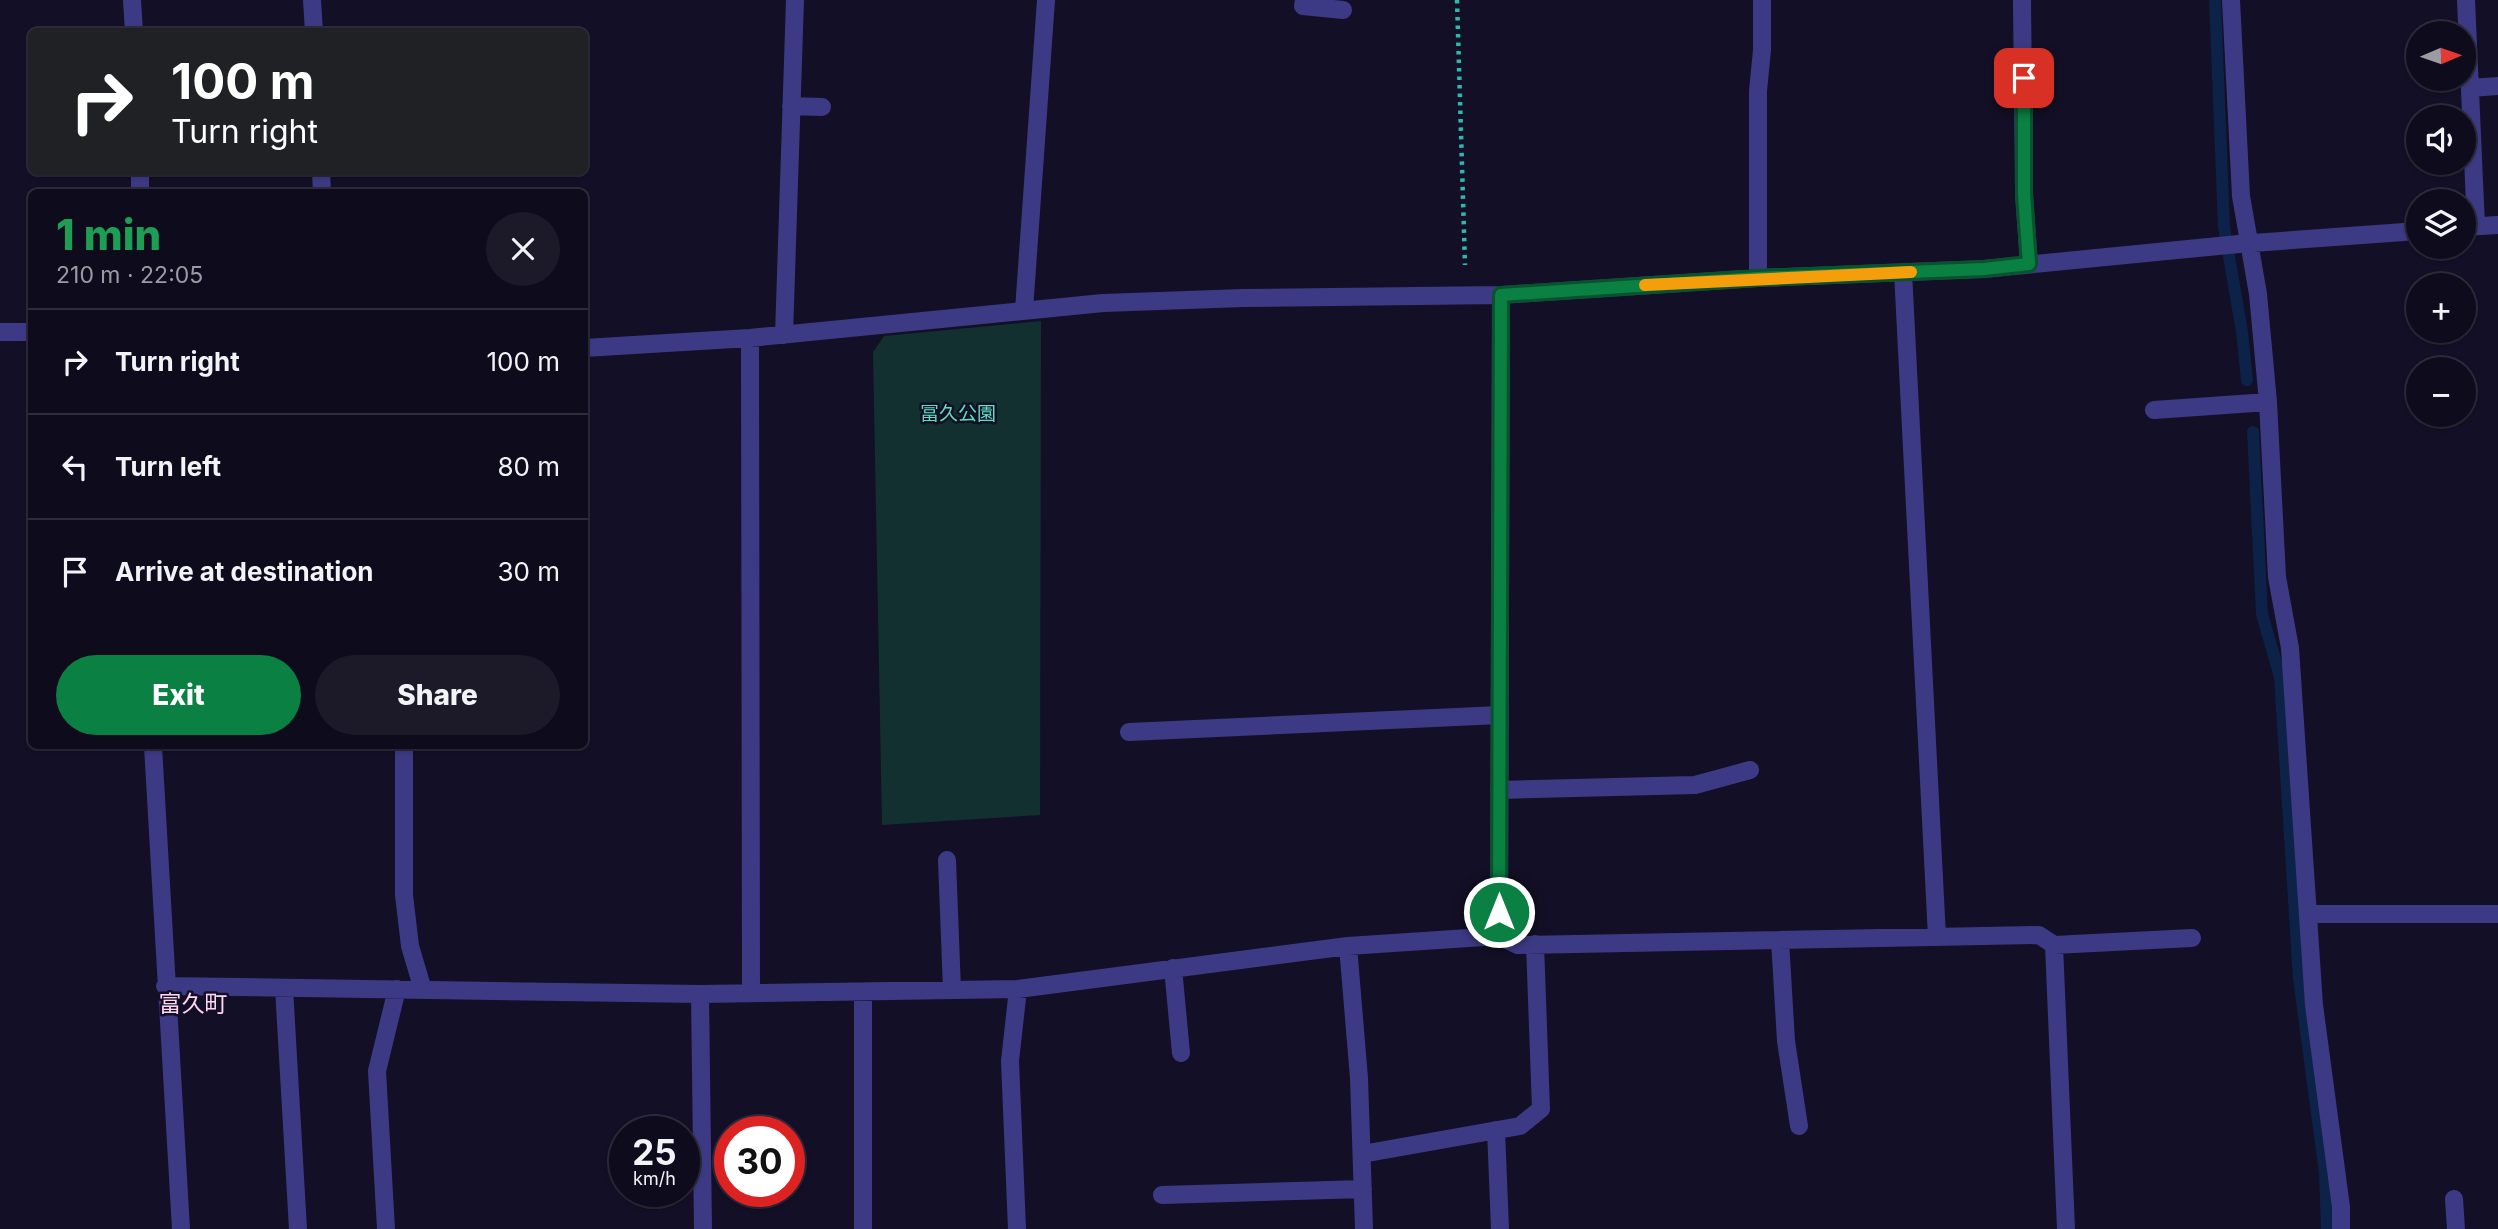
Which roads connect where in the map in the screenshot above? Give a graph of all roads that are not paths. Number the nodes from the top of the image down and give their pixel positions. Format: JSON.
{"nodes":[{"id":1,"x":132,"y":0,"type":"edge"},
{"id":2,"x":312,"y":0,"type":"edge"},
{"id":3,"x":794,"y":0,"type":"edge"},
{"id":4,"x":1046,"y":0,"type":"edge"},
{"id":5,"x":1304,"y":0,"type":"edge"},
{"id":6,"x":1762,"y":0,"type":"edge"},
{"id":7,"x":2022,"y":0,"type":"edge"},
{"id":8,"x":2231,"y":0,"type":"edge"},
{"id":9,"x":2466,"y":0,"type":"edge"},
{"id":10,"x":1343,"y":10,"type":"dead end"},
{"id":11,"x":2467,"y":21,"type":"edge"},
{"id":12,"x":134,"y":28,"type":"edge"},
{"id":13,"x":314,"y":28,"type":"edge"},
{"id":14,"x":2498,"y":86,"type":"edge"},
{"id":15,"x":2476,"y":88,"type":"edge"},
{"id":16,"x":2470,"y":91,"type":"edge"},
{"id":17,"x":791,"y":106,"type":"junction"},
{"id":18,"x":822,"y":107,"type":"dead end"},
{"id":19,"x":2470,"y":189,"type":"edge"},
{"id":20,"x":2498,"y":225,"type":"edge"},
{"id":21,"x":2476,"y":227,"type":"edge"},
{"id":22,"x":2406,"y":232,"type":"edge"},
{"id":23,"x":2244,"y":243,"type":"junction"},
{"id":24,"x":2029,"y":264,"type":"junction"},
{"id":25,"x":1903,"y":272,"type":"junction"},
{"id":26,"x":1758,"y":278,"type":"junction"},
{"id":27,"x":1501,"y":295,"type":"junction"},
{"id":28,"x":1024,"y":310,"type":"junction"},
{"id":29,"x":0,"y":332,"type":"edge"},
{"id":30,"x":28,"y":332,"type":"edge"},
{"id":31,"x":784,"y":335,"type":"junction"},
{"id":32,"x":750,"y":338,"type":"junction"},
{"id":33,"x":588,"y":348,"type":"edge"},
{"id":34,"x":2268,"y":402,"type":"junction"},
{"id":35,"x":2154,"y":410,"type":"dead end"},
{"id":36,"x":1500,"y":715,"type":"junction"},
{"id":37,"x":1129,"y":732,"type":"dead end"},
{"id":38,"x":153,"y":749,"type":"edge"},
{"id":39,"x":404,"y":749,"type":"edge"},
{"id":40,"x":1750,"y":770,"type":"dead end"},
{"id":41,"x":1499,"y":790,"type":"junction"},
{"id":42,"x":947,"y":860,"type":"dead end"},
{"id":43,"x":2308,"y":914,"type":"junction"},
{"id":44,"x":2498,"y":915,"type":"edge"},
{"id":45,"x":1499,"y":936,"type":"junction"},
{"id":46,"x":1937,"y":937,"type":"junction"},
{"id":47,"x":2192,"y":938,"type":"dead end"},
{"id":48,"x":1780,"y":940,"type":"junction"},
{"id":49,"x":1535,"y":944,"type":"junction"},
{"id":50,"x":2054,"y":945,"type":"junction"},
{"id":51,"x":1348,"y":946,"type":"junction"},
{"id":52,"x":1173,"y":968,"type":"junction"},
{"id":53,"x":165,"y":986,"type":"junction"},
{"id":54,"x":284,"y":988,"type":"junction"},
{"id":55,"x":397,"y":989,"type":"junction"},
{"id":56,"x":1018,"y":989,"type":"junction"},
{"id":57,"x":423,"y":990,"type":"junction"},
{"id":58,"x":952,"y":990,"type":"junction"},
{"id":59,"x":863,"y":992,"type":"junction"},
{"id":60,"x":751,"y":993,"type":"junction"},
{"id":61,"x":700,"y":994,"type":"junction"},
{"id":62,"x":1181,"y":1053,"type":"dead end"},
{"id":63,"x":1799,"y":1126,"type":"dead end"},
{"id":64,"x":1496,"y":1130,"type":"junction"},
{"id":65,"x":1362,"y":1154,"type":"junction"},
{"id":66,"x":1363,"y":1189,"type":"junction"},
{"id":67,"x":1162,"y":1195,"type":"dead end"},
{"id":68,"x":2454,"y":1199,"type":"dead end"},
{"id":69,"x":181,"y":1229,"type":"edge"},
{"id":70,"x":298,"y":1229,"type":"edge"},
{"id":71,"x":386,"y":1229,"type":"edge"},
{"id":72,"x":702,"y":1229,"type":"edge"},
{"id":73,"x":863,"y":1229,"type":"edge"},
{"id":74,"x":1017,"y":1229,"type":"edge"},
{"id":75,"x":1364,"y":1229,"type":"edge"},
{"id":76,"x":1500,"y":1229,"type":"edge"},
{"id":77,"x":2066,"y":1229,"type":"edge"},
{"id":78,"x":2341,"y":1229,"type":"edge"},
{"id":79,"x":2456,"y":1229,"type":"edge"}],
"edges":[{"from":1,"to":12,"type":"street"},
{"from":2,"to":13,"type":"street"},
{"from":3,"to":17,"type":"street"},
{"from":4,"to":28,"type":"street"},
{"from":5,"to":10,"type":"street"},
{"from":6,"to":26,"type":"street"},
{"from":7,"to":24,"type":"street"},
{"from":8,"to":23,"type":"street"},
{"from":9,"to":11,"type":"street"},
{"from":14,"to":15,"type":"street"},
{"from":16,"to":19,"type":"street"},
{"from":17,"to":18,"type":"street"},
{"from":17,"to":31,"type":"street"},
{"from":20,"to":21,"type":"street"},
{"from":22,"to":23,"type":"street"},
{"from":23,"to":24,"type":"street"},
{"from":23,"to":34,"type":"street"},
{"from":24,"to":25,"type":"street"},
{"from":25,"to":26,"type":"street"},
{"from":25,"to":46,"type":"street"},
{"from":26,"to":27,"type":"street"},
{"from":27,"to":28,"type":"street"},
{"from":27,"to":36,"type":"street"},
{"from":28,"to":31,"type":"street"},
{"from":29,"to":30,"type":"street"},
{"from":31,"to":32,"type":"street"},
{"from":32,"to":33,"type":"street"},
{"from":32,"to":60,"type":"street"},
{"from":34,"to":35,"type":"street"},
{"from":34,"to":43,"type":"street"},
{"from":36,"to":37,"type":"street"},
{"from":36,"to":41,"type":"street"},
{"from":38,"to":53,"type":"street"},
{"from":39,"to":57,"type":"street"},
{"from":40,"to":41,"type":"street"},
{"from":41,"to":45,"type":"street"},
{"from":42,"to":58,"type":"street"},
{"from":43,"to":44,"type":"street"},
{"from":43,"to":78,"type":"street"},
{"from":45,"to":49,"type":"street"},
{"from":45,"to":51,"type":"street"},
{"from":46,"to":48,"type":"street"},
{"from":46,"to":50,"type":"street"},
{"from":47,"to":50,"type":"street"},
{"from":48,"to":49,"type":"street"},
{"from":48,"to":63,"type":"street"},
{"from":49,"to":64,"type":"street"},
{"from":50,"to":77,"type":"street"},
{"from":51,"to":52,"type":"street"},
{"from":51,"to":65,"type":"street"},
{"from":52,"to":56,"type":"street"},
{"from":52,"to":62,"type":"street"},
{"from":53,"to":54,"type":"street"},
{"from":53,"to":69,"type":"street"},
{"from":54,"to":55,"type":"street"},
{"from":54,"to":70,"type":"street"},
{"from":55,"to":57,"type":"street"},
{"from":55,"to":71,"type":"street"},
{"from":56,"to":58,"type":"street"},
{"from":56,"to":74,"type":"street"},
{"from":57,"to":61,"type":"street"},
{"from":58,"to":59,"type":"street"},
{"from":59,"to":60,"type":"street"},
{"from":59,"to":73,"type":"street"},
{"from":60,"to":61,"type":"street"},
{"from":61,"to":72,"type":"street"},
{"from":64,"to":65,"type":"street"},
{"from":64,"to":76,"type":"street"},
{"from":65,"to":66,"type":"street"},
{"from":66,"to":67,"type":"street"},
{"from":66,"to":75,"type":"street"},
{"from":68,"to":79,"type":"street"}]}
